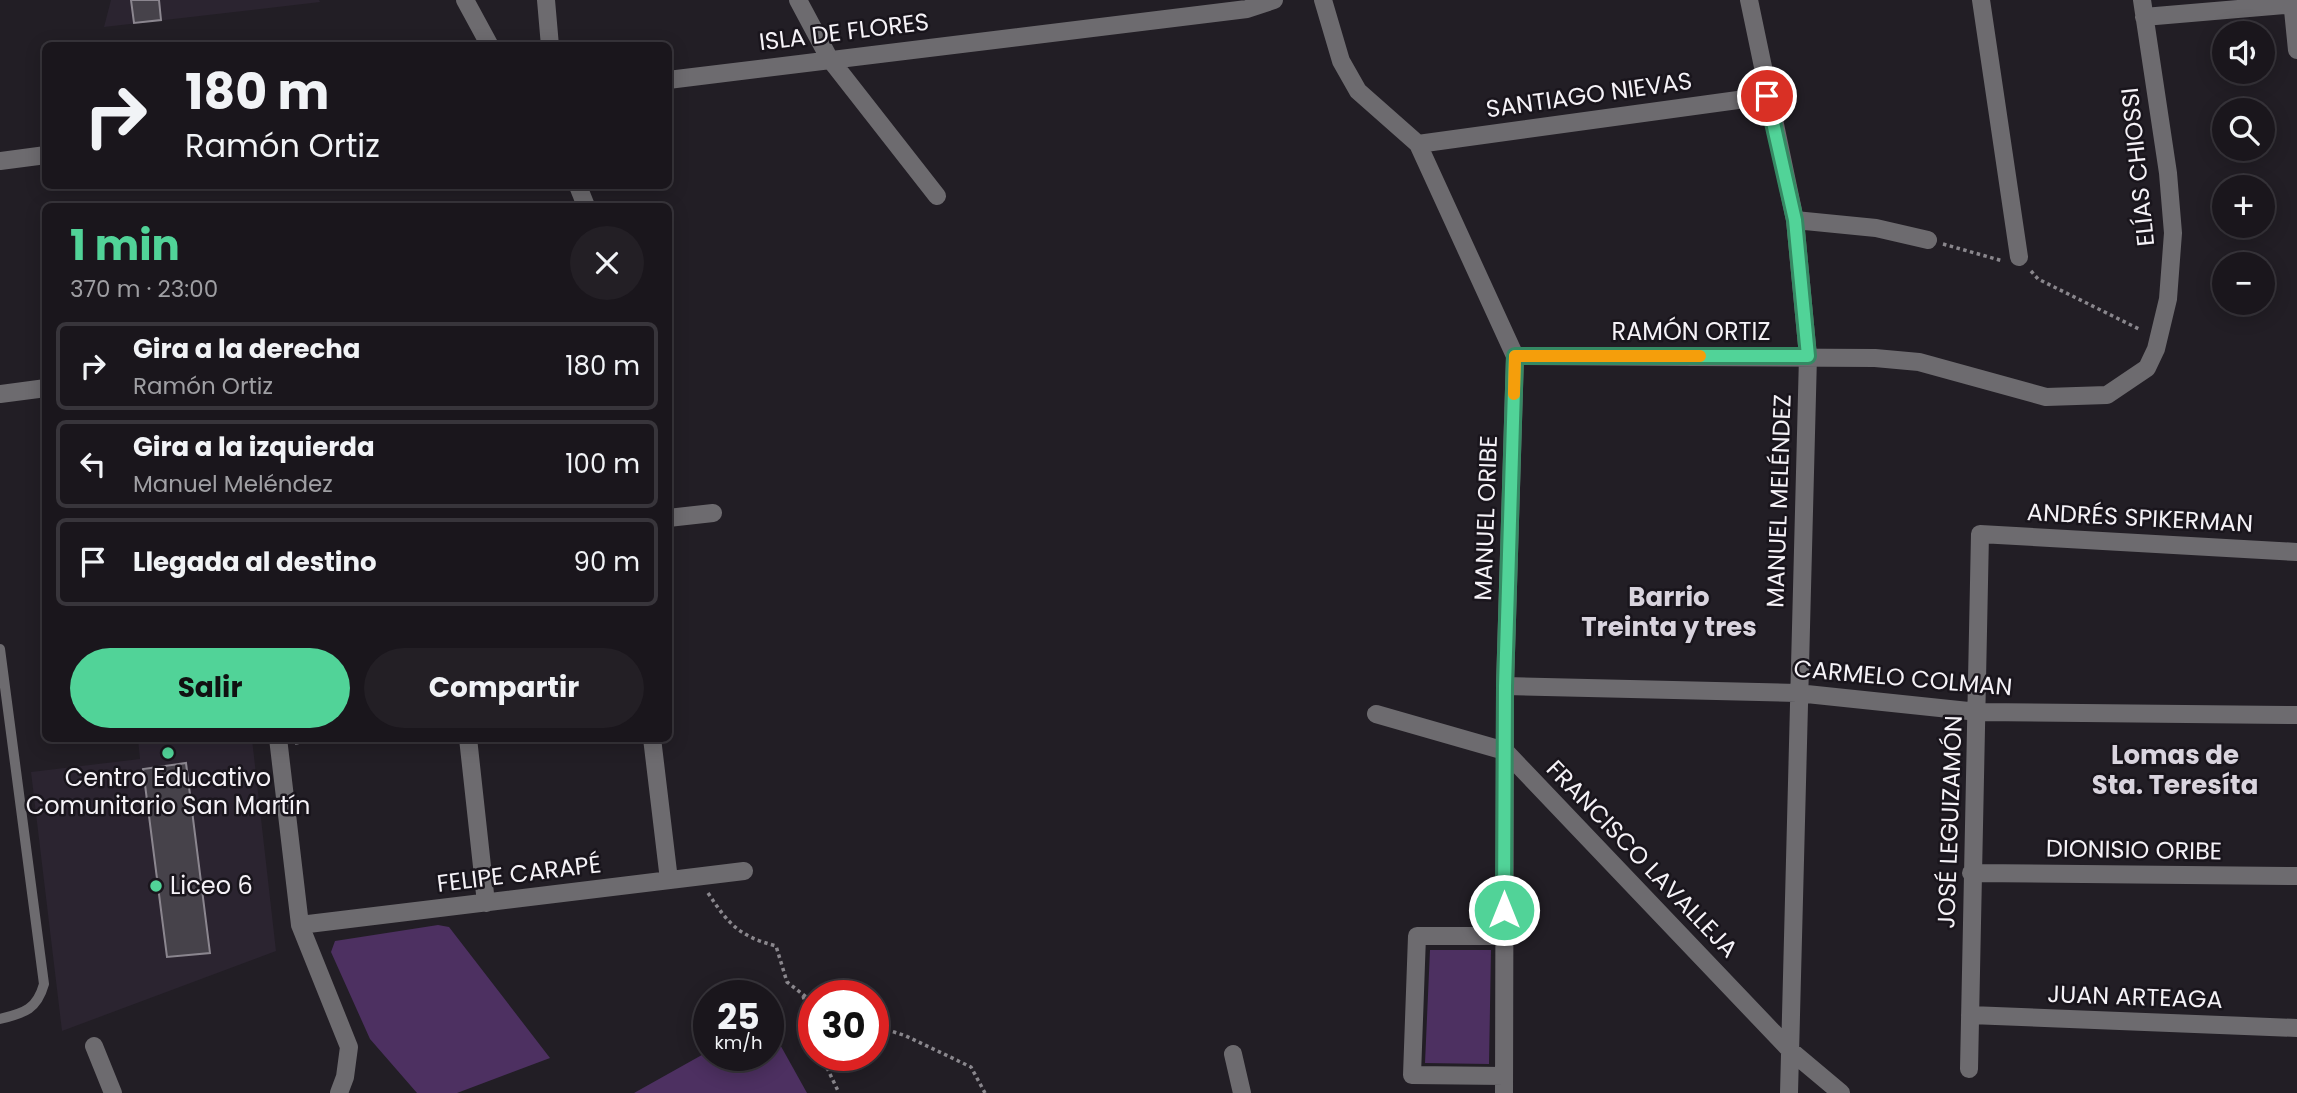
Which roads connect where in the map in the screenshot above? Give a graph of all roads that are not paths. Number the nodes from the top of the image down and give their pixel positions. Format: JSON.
{"nodes":[{"id":1,"x":465,"y":0,"type":"edge"},
{"id":2,"x":545,"y":0,"type":"edge"},
{"id":3,"x":798,"y":0,"type":"edge"},
{"id":4,"x":1274,"y":0,"type":"edge"},
{"id":5,"x":1324,"y":0,"type":"edge"},
{"id":6,"x":1749,"y":0,"type":"edge"},
{"id":7,"x":1981,"y":0,"type":"edge"},
{"id":8,"x":2294,"y":3,"type":"edge"},
{"id":9,"x":2143,"y":9,"type":"edge"},
{"id":10,"x":488,"y":42,"type":"edge"},
{"id":11,"x":550,"y":42,"type":"edge"},
{"id":12,"x":2297,"y":50,"type":"edge"},
{"id":13,"x":829,"y":58,"type":"junction"},
{"id":14,"x":672,"y":79,"type":"edge"},
{"id":15,"x":1767,"y":96,"type":"junction"},
{"id":16,"x":1418,"y":144,"type":"junction"},
{"id":17,"x":42,"y":156,"type":"edge"},
{"id":18,"x":0,"y":161,"type":"edge"},
{"id":19,"x":937,"y":196,"type":"dead end"},
{"id":20,"x":1795,"y":220,"type":"junction"},
{"id":21,"x":1928,"y":240,"type":"road end"},
{"id":22,"x":2019,"y":257,"type":"road end"},
{"id":23,"x":1515,"y":356,"type":"junction"},
{"id":24,"x":1808,"y":356,"type":"junction"},
{"id":25,"x":2147,"y":368,"type":"joint"},
{"id":26,"x":42,"y":389,"type":"edge"},
{"id":27,"x":0,"y":394,"type":"edge"},
{"id":28,"x":713,"y":513,"type":"dead end"},
{"id":29,"x":672,"y":518,"type":"edge"},
{"id":30,"x":1980,"y":534,"type":"joint"},
{"id":31,"x":2297,"y":552,"type":"edge"},
{"id":32,"x":0,"y":649,"type":"edge"},
{"id":33,"x":1505,"y":686,"type":"junction"},
{"id":34,"x":1797,"y":693,"type":"junction"},
{"id":35,"x":1978,"y":712,"type":"junction"},
{"id":36,"x":1376,"y":714,"type":"dead end"},
{"id":37,"x":2297,"y":715,"type":"edge"},
{"id":38,"x":279,"y":742,"type":"edge"},
{"id":39,"x":468,"y":742,"type":"edge"},
{"id":40,"x":652,"y":742,"type":"edge"},
{"id":41,"x":1505,"y":751,"type":"junction"},
{"id":42,"x":744,"y":871,"type":"dead end"},
{"id":43,"x":1971,"y":873,"type":"junction"},
{"id":44,"x":2297,"y":876,"type":"edge"},
{"id":45,"x":669,"y":880,"type":"junction"},
{"id":46,"x":486,"y":903,"type":"junction"},
{"id":47,"x":300,"y":925,"type":"junction"},
{"id":48,"x":1504,"y":936,"type":"junction"},
{"id":49,"x":1970,"y":1015,"type":"junction"},
{"id":50,"x":0,"y":1019,"type":"edge"},
{"id":51,"x":2297,"y":1028,"type":"edge"},
{"id":52,"x":94,"y":1046,"type":"dead end"},
{"id":53,"x":1791,"y":1051,"type":"junction"},
{"id":54,"x":1233,"y":1054,"type":"dead end"},
{"id":55,"x":1969,"y":1069,"type":"dead end"},
{"id":56,"x":1504,"y":1084,"type":"edge"},
{"id":57,"x":113,"y":1093,"type":"edge"},
{"id":58,"x":339,"y":1093,"type":"edge"},
{"id":59,"x":1242,"y":1093,"type":"edge"},
{"id":60,"x":1789,"y":1093,"type":"edge"},
{"id":61,"x":1841,"y":1093,"type":"edge"}],
"edges":[{"from":1,"to":10,"type":"street"},
{"from":2,"to":11,"type":"street"},
{"from":3,"to":13,"type":"street"},
{"from":4,"to":13,"type":"street","name":"ISLA DE FLORES"},
{"from":5,"to":16,"type":"street","name":"MANUEL ORIBE"},
{"from":6,"to":15,"type":"street","name":"MANUEL MELÉNDEZ"},
{"from":7,"to":22,"type":"street"},
{"from":8,"to":9,"type":"street"},
{"from":8,"to":12,"type":"street"},
{"from":9,"to":25,"type":"street","name":"ELÍAS CHIOSSI"},
{"from":13,"to":14,"type":"street","name":"ISLA DE FLORES"},
{"from":13,"to":19,"type":"street"},
{"from":15,"to":16,"type":"street","name":"SANTIAGO NIEVAS"},
{"from":15,"to":20,"type":"street","name":"MANUEL MELÉNDEZ"},
{"from":16,"to":23,"type":"street","name":"MANUEL ORIBE"},
{"from":17,"to":18,"type":"street"},
{"from":20,"to":21,"type":"street"},
{"from":20,"to":24,"type":"street","name":"MANUEL MELÉNDEZ"},
{"from":23,"to":24,"type":"street","name":"RAMÓN ORTIZ"},
{"from":23,"to":33,"type":"street","name":"MANUEL ORIBE"},
{"from":24,"to":25,"type":"street","name":"RAMÓN ORTIZ"},
{"from":24,"to":34,"type":"street","name":"MANUEL MELÉNDEZ"},
{"from":26,"to":27,"type":"street"},
{"from":28,"to":29,"type":"street"},
{"from":30,"to":31,"type":"street","name":"ANDRÉS SPIKERMAN"},
{"from":30,"to":35,"type":"street","name":"JOSÉ LEGUIZAMÓN"},
{"from":32,"to":50,"type":"lane"},
{"from":33,"to":34,"type":"street","name":"CARMELO COLMAN"},
{"from":33,"to":41,"type":"street","name":"MANUEL ORIBE"},
{"from":34,"to":35,"type":"street","name":"CARMELO COLMAN"},
{"from":34,"to":53,"type":"street","name":"MANUEL MELÉNDEZ"},
{"from":35,"to":37,"type":"street","name":"CARMELO COLMAN"},
{"from":35,"to":43,"type":"street","name":"JOSÉ LEGUIZAMÓN"},
{"from":36,"to":41,"type":"street"},
{"from":38,"to":47,"type":"street"},
{"from":39,"to":46,"type":"street"},
{"from":40,"to":45,"type":"street"},
{"from":41,"to":48,"type":"street","name":"MANUEL ORIBE"},
{"from":41,"to":53,"type":"street","name":"FRANCISCO LAVALLEJA"},
{"from":42,"to":45,"type":"street","name":"FELIPE CARAPÉ"},
{"from":43,"to":44,"type":"street","name":"DIONISIO ORIBE"},
{"from":43,"to":49,"type":"street","name":"JOSÉ LEGUIZAMÓN"},
{"from":45,"to":46,"type":"street","name":"FELIPE CARAPÉ"},
{"from":46,"to":47,"type":"street","name":"FELIPE CARAPÉ"},
{"from":47,"to":58,"type":"street"},
{"from":48,"to":56,"type":"street","name":"MANUEL ORIBE"},
{"from":48,"to":56,"type":"street"},
{"from":49,"to":51,"type":"street","name":"JUAN ARTEAGA"},
{"from":49,"to":55,"type":"street","name":"JOSÉ LEGUIZAMÓN"},
{"from":52,"to":57,"type":"street"},
{"from":53,"to":60,"type":"street","name":"MANUEL MELÉNDEZ"},
{"from":53,"to":61,"type":"street","name":"FRANCISCO LAVALLEJA"},
{"from":54,"to":59,"type":"street"}]}
